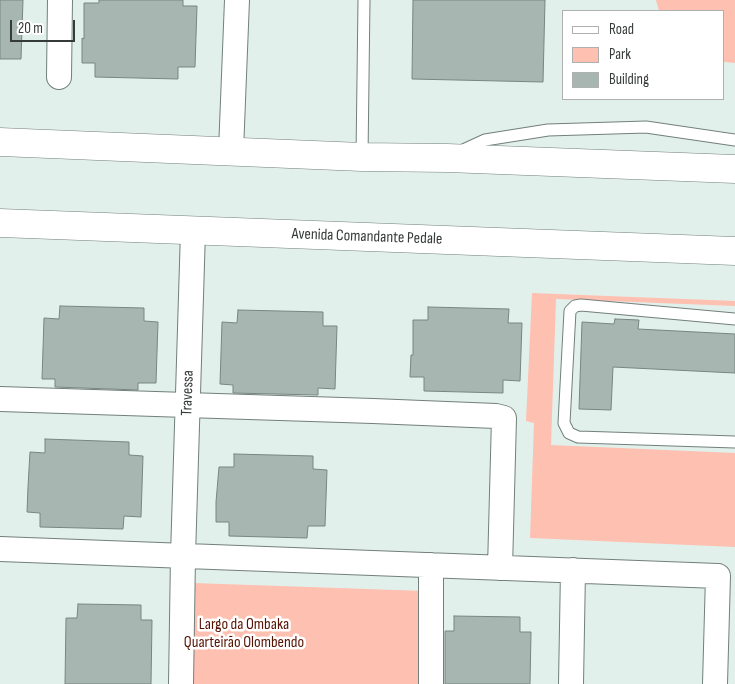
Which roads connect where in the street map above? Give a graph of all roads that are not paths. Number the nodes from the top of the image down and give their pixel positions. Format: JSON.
{"nodes":[{"id":1,"x":60,"y":0,"type":"edge"},
{"id":2,"x":237,"y":0,"type":"edge"},
{"id":3,"x":364,"y":0,"type":"edge"},
{"id":4,"x":59,"y":77,"type":"dead end"},
{"id":5,"x":735,"y":140,"type":"edge"},
{"id":6,"x":0,"y":142,"type":"edge"},
{"id":7,"x":230,"y":151,"type":"junction"},
{"id":8,"x":362,"y":157,"type":"junction"},
{"id":9,"x":447,"y":158,"type":"junction"},
{"id":10,"x":735,"y":169,"type":"edge"},
{"id":11,"x":0,"y":223,"type":"edge"},
{"id":12,"x":193,"y":231,"type":"junction"},
{"id":13,"x":735,"y":251,"type":"edge"},
{"id":14,"x":735,"y":319,"type":"edge"},
{"id":15,"x":0,"y":399,"type":"edge"},
{"id":16,"x":188,"y":405,"type":"junction"},
{"id":17,"x":735,"y":442,"type":"edge"},
{"id":18,"x":0,"y":549,"type":"edge"},
{"id":19,"x":183,"y":556,"type":"junction"},
{"id":20,"x":431,"y":565,"type":"junction"},
{"id":21,"x":500,"y":568,"type":"junction"},
{"id":22,"x":573,"y":570,"type":"junction"},
{"id":23,"x":181,"y":684,"type":"edge"},
{"id":24,"x":431,"y":684,"type":"edge"},
{"id":25,"x":571,"y":684,"type":"edge"},
{"id":26,"x":715,"y":684,"type":"edge"}],
"edges":[{"from":1,"to":4,"type":"street"},
{"from":2,"to":7,"type":"street"},
{"from":3,"to":8,"type":"lane"},
{"from":5,"to":9,"type":"lane"},
{"from":6,"to":7,"type":"street"},
{"from":7,"to":8,"type":"street"},
{"from":8,"to":9,"type":"street"},
{"from":9,"to":10,"type":"street"},
{"from":11,"to":12,"type":"street","name":"Avenida Comandante Pedale"},
{"from":12,"to":13,"type":"street","name":"Avenida Comandante Pedale"},
{"from":12,"to":16,"type":"street","name":"Travessa"},
{"from":14,"to":17,"type":"lane"},
{"from":15,"to":16,"type":"street"},
{"from":16,"to":19,"type":"street","name":"Travessa"},
{"from":16,"to":21,"type":"street"},
{"from":18,"to":19,"type":"street"},
{"from":19,"to":20,"type":"street"},
{"from":19,"to":23,"type":"street","name":"Travessa"},
{"from":20,"to":21,"type":"street"},
{"from":20,"to":24,"type":"street"},
{"from":21,"to":22,"type":"street"},
{"from":22,"to":25,"type":"street"},
{"from":22,"to":26,"type":"street"}]}
